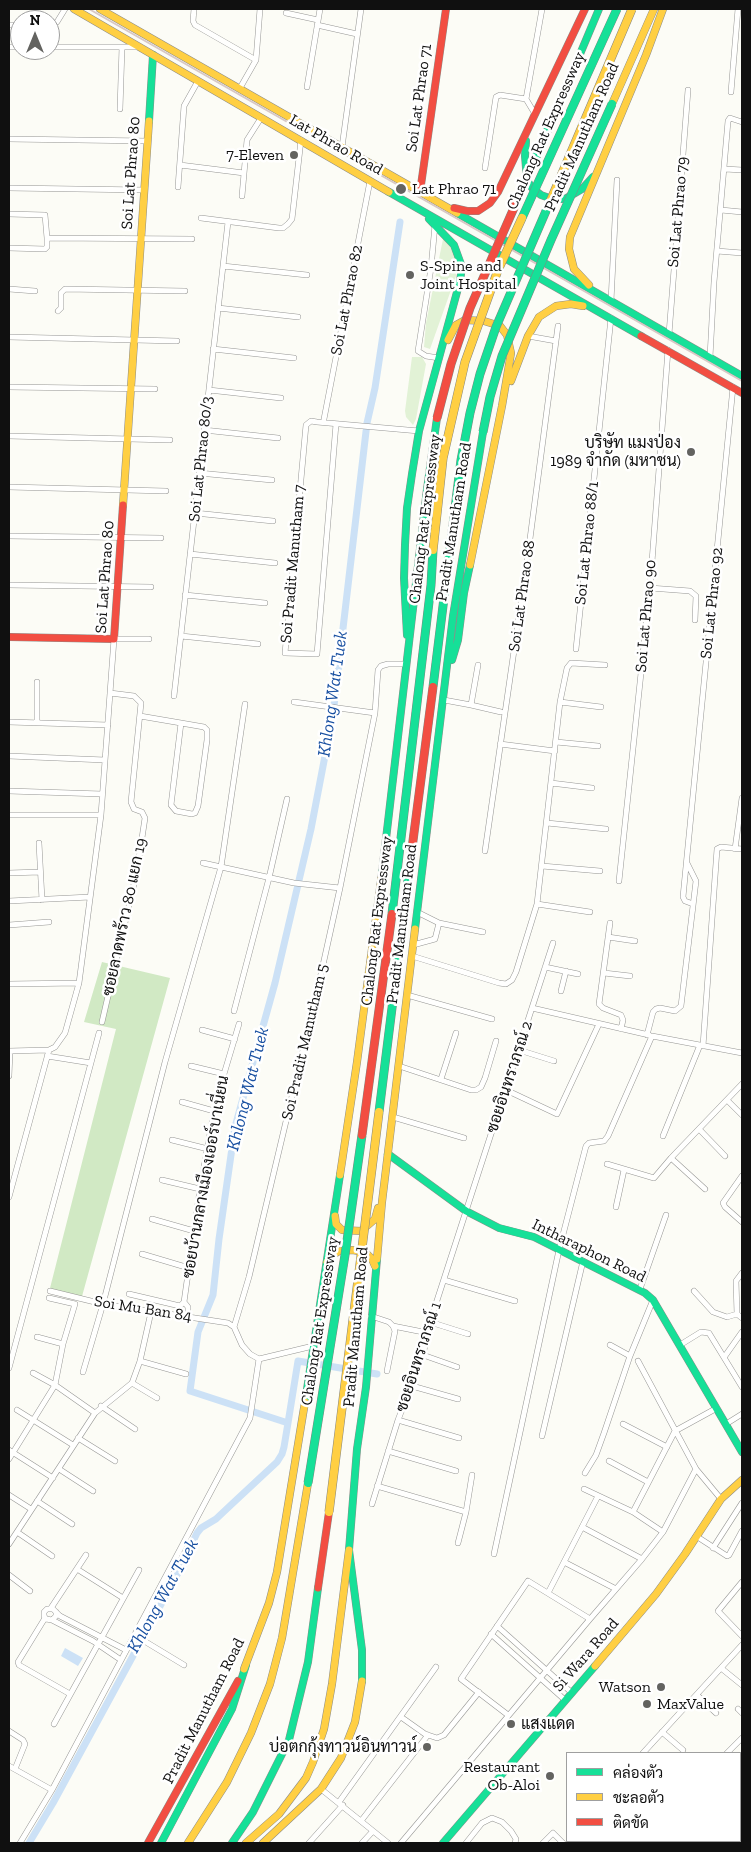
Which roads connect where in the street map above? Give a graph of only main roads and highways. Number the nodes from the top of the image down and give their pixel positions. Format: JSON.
{"nodes":[{"id":1,"x":74,"y":9,"type":"edge"},
{"id":2,"x":100,"y":9,"type":"edge"},
{"id":3,"x":446,"y":9,"type":"edge"},
{"id":4,"x":585,"y":9,"type":"edge"},
{"id":5,"x":599,"y":9,"type":"edge"},
{"id":6,"x":617,"y":9,"type":"edge"},
{"id":7,"x":632,"y":9,"type":"edge"},
{"id":8,"x":654,"y":9,"type":"edge"},
{"id":9,"x":663,"y":9,"type":"edge"},
{"id":10,"x":153,"y":55,"type":"junction"},
{"id":11,"x":526,"y":136,"type":"junction"},
{"id":12,"x":598,"y":172,"type":"junction"},
{"id":13,"x":420,"y":192,"type":"junction"},
{"id":14,"x":434,"y":200,"type":"junction"},
{"id":15,"x":422,"y":212,"type":"junction"},
{"id":16,"x":517,"y":248,"type":"junction"},
{"id":17,"x":536,"y":259,"type":"junction"},
{"id":18,"x":510,"y":261,"type":"junction"},
{"id":19,"x":529,"y":272,"type":"junction"},
{"id":20,"x":602,"y":296,"type":"junction"},
{"id":21,"x":591,"y":307,"type":"junction"},
{"id":22,"x":435,"y":372,"type":"junction"},
{"id":23,"x":742,"y":376,"type":"edge"},
{"id":24,"x":742,"y":393,"type":"edge"},
{"id":25,"x":502,"y":406,"type":"junction"},
{"id":26,"x":9,"y":637,"type":"edge"},
{"id":27,"x":408,"y":652,"type":"junction"},
{"id":28,"x":448,"y":671,"type":"junction"},
{"id":29,"x":389,"y":1139,"type":"junction"},
{"id":30,"x":388,"y":1154,"type":"junction"},
{"id":31,"x":334,"y":1204,"type":"junction"},
{"id":32,"x":325,"y":1264,"type":"junction"},
{"id":33,"x":375,"y":1269,"type":"junction"},
{"id":34,"x":742,"y":1452,"type":"edge"},
{"id":35,"x":742,"y":1480,"type":"edge"},
{"id":36,"x":350,"y":1550,"type":"junction"},
{"id":37,"x":246,"y":1665,"type":"junction"},
{"id":38,"x":446,"y":1842,"type":"edge"},
{"id":39,"x":148,"y":1843,"type":"edge"},
{"id":40,"x":161,"y":1843,"type":"edge"},
{"id":41,"x":188,"y":1843,"type":"edge"},
{"id":42,"x":232,"y":1843,"type":"edge"},
{"id":43,"x":246,"y":1843,"type":"edge"},
{"id":44,"x":263,"y":1843,"type":"edge"}],
"edges":[{"from":1,"to":10,"type":"main road","name":"Lat Phrao Road"},
{"from":2,"to":13,"type":"main road","name":"Lat Phrao Road"},
{"from":3,"to":13,"type":"main road","name":"Soi Lat Phrao 71"},
{"from":4,"to":11,"type":"main road"},
{"from":5,"to":27,"type":"main road","name":"Pradit Manutham Road","bridge":true},
{"from":6,"to":41,"type":"main road","name":"Chalong Rat Expressway","bridge":true},
{"from":7,"to":42,"type":"main road","name":"Chalong Rat Expressway","bridge":true},
{"from":8,"to":28,"type":"main road","name":"Pradit Manutham Road","bridge":true},
{"from":9,"to":12,"type":"main road"},
{"from":10,"to":15,"type":"main road","name":"Lat Phrao Road"},
{"from":10,"to":26,"type":"main road","name":"Soi Lat Phrao 80"},
{"from":11,"to":12,"type":"main road"},
{"from":11,"to":14,"type":"main road"},
{"from":12,"to":20,"type":"main road"},
{"from":13,"to":14,"type":"main road","name":"Lat Phrao Road"},
{"from":14,"to":16,"type":"main road","name":"Lat Phrao Road"},
{"from":15,"to":18,"type":"main road","name":"Lat Phrao Road"},
{"from":15,"to":22,"type":"main road"},
{"from":16,"to":17,"type":"main road","name":"Lat Phrao Road"},
{"from":16,"to":18,"type":"main road"},
{"from":17,"to":19,"type":"main road"},
{"from":17,"to":20,"type":"main road","name":"Lat Phrao Road"},
{"from":18,"to":19,"type":"main road","name":"Lat Phrao Road"},
{"from":19,"to":21,"type":"main road","name":"Lat Phrao Road"},
{"from":20,"to":23,"type":"main road","name":"Lat Phrao Road"},
{"from":21,"to":24,"type":"main road","name":"Lat Phrao Road"},
{"from":21,"to":25,"type":"main road"},
{"from":22,"to":25,"type":"main road"},
{"from":22,"to":27,"type":"main road"},
{"from":25,"to":28,"type":"main road"},
{"from":27,"to":31,"type":"main road","name":"Pradit Manutham Road"},
{"from":28,"to":29,"type":"main road","name":"Pradit Manutham Road"},
{"from":29,"to":30,"type":"main road","name":"Pradit Manutham Road"},
{"from":29,"to":31,"type":"main road"},
{"from":30,"to":33,"type":"main road","name":"Pradit Manutham Road"},
{"from":30,"to":34,"type":"main road","name":"Intharaphon Road"},
{"from":31,"to":32,"type":"main road","name":"Pradit Manutham Road"},
{"from":32,"to":33,"type":"main road"},
{"from":32,"to":37,"type":"main road","name":"Pradit Manutham Road"},
{"from":33,"to":36,"type":"main road","name":"Pradit Manutham Road"},
{"from":35,"to":38,"type":"main road","name":"Si Wara Road"},
{"from":36,"to":43,"type":"main road"},
{"from":36,"to":44,"type":"main road","name":"Pradit Manutham Road"},
{"from":37,"to":39,"type":"main road","name":"Pradit Manutham Road"},
{"from":37,"to":40,"type":"main road"}]}
